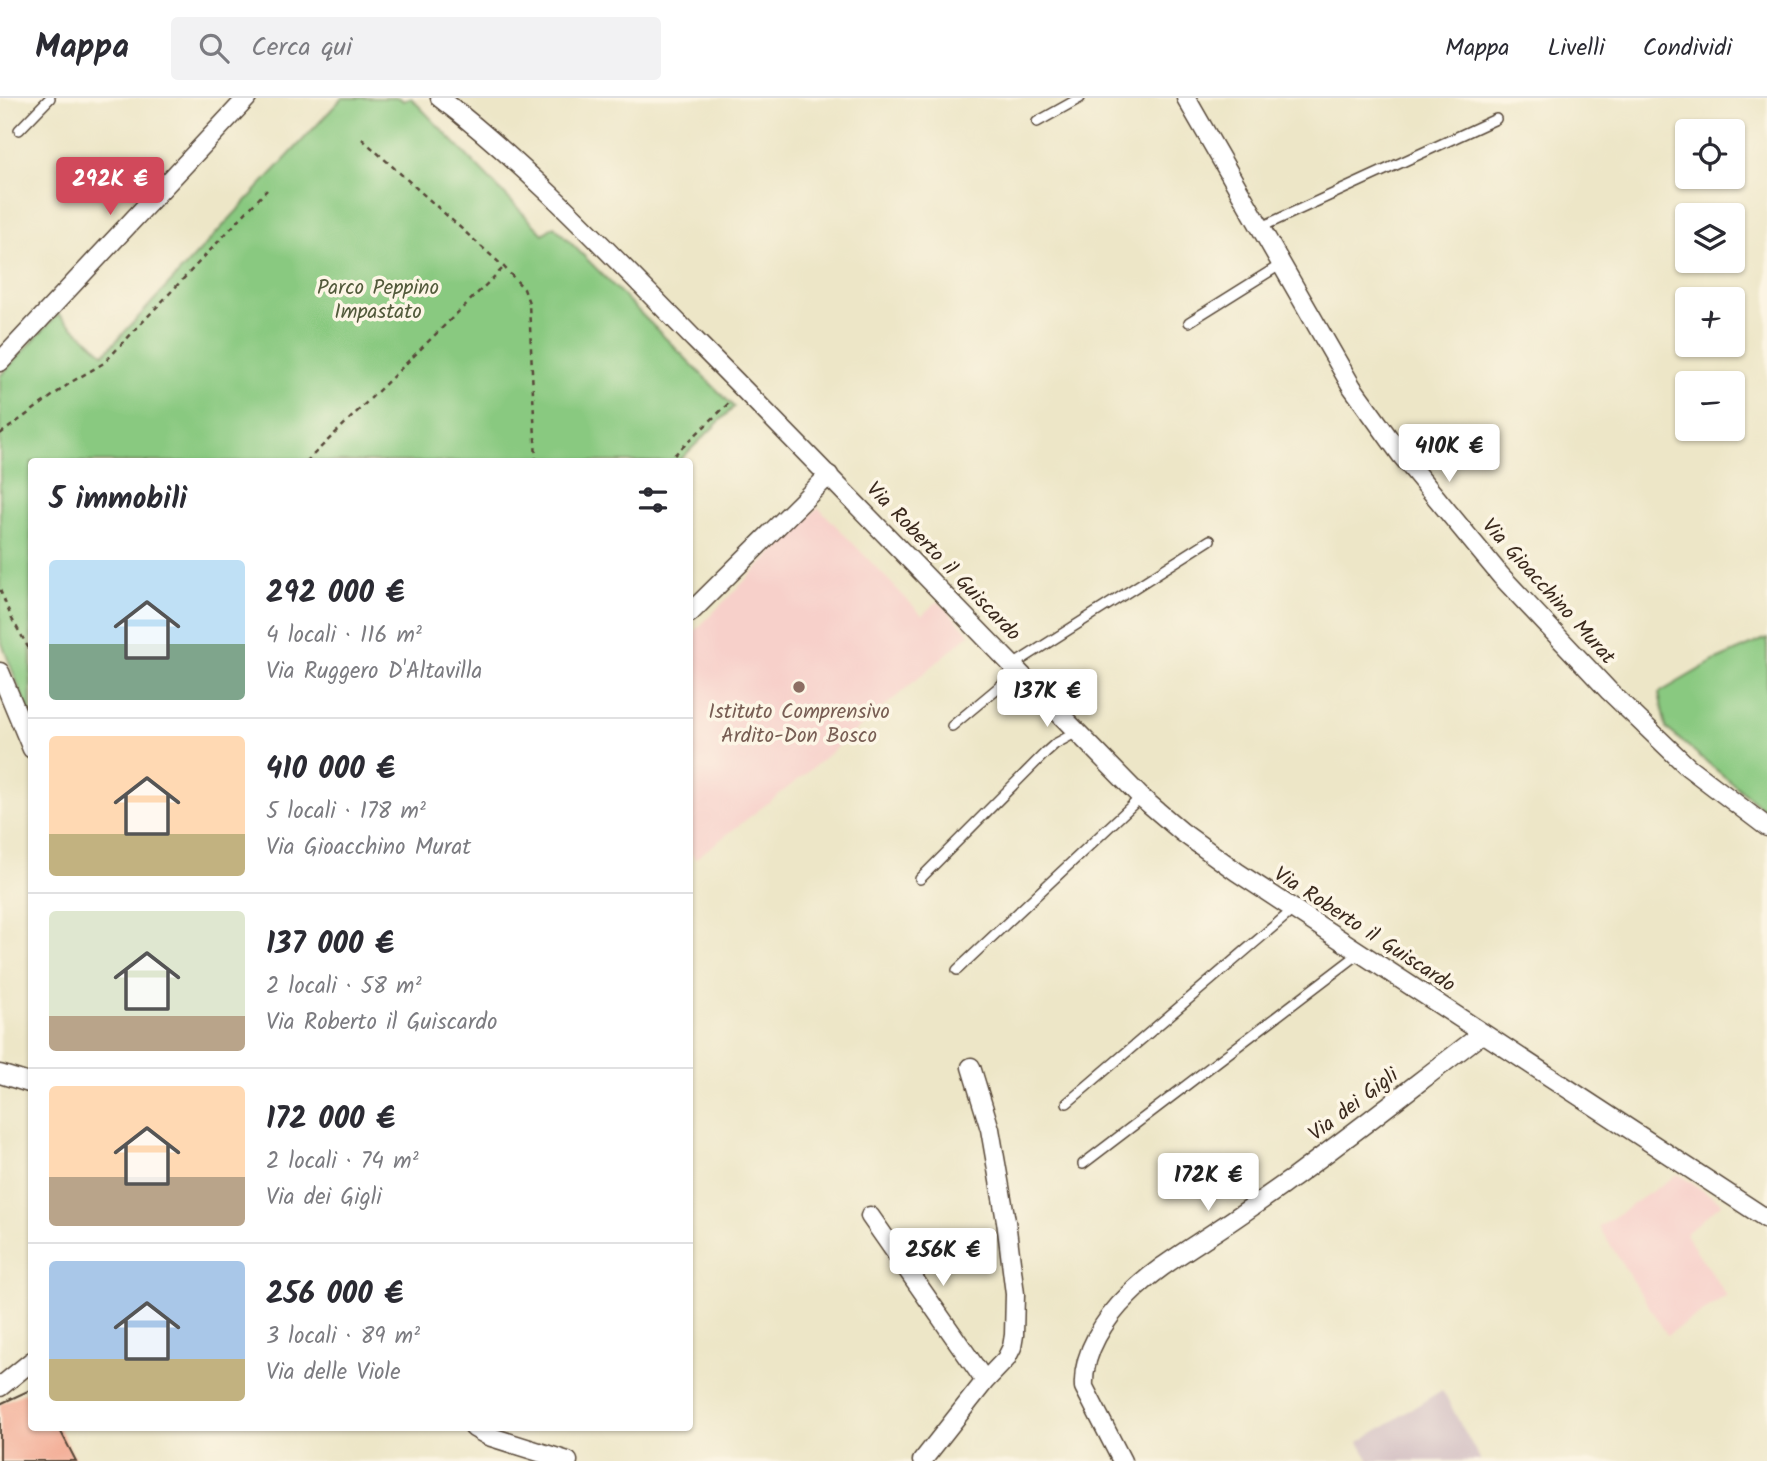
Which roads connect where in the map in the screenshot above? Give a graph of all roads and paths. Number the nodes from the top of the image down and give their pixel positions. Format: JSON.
{"nodes":[{"id":1,"x":50,"y":98,"type":"edge"},
{"id":2,"x":247,"y":98,"type":"edge"},
{"id":3,"x":440,"y":98,"type":"edge"},
{"id":4,"x":1080,"y":98,"type":"edge"},
{"id":5,"x":1186,"y":98,"type":"edge"},
{"id":6,"x":1496,"y":119,"type":"dead end"},
{"id":7,"x":1037,"y":122,"type":"dead end"},
{"id":8,"x":19,"y":130,"type":"dead end"},
{"id":9,"x":362,"y":139,"type":"dead end"},
{"id":10,"x":267,"y":190,"type":"dead end"},
{"id":11,"x":1259,"y":229,"type":"junction"},
{"id":12,"x":1280,"y":265,"type":"junction"},
{"id":13,"x":503,"y":267,"type":"junction"},
{"id":14,"x":1189,"y":322,"type":"dead end"},
{"id":15,"x":0,"y":362,"type":"edge"},
{"id":16,"x":730,"y":402,"type":"dead end"},
{"id":17,"x":0,"y":434,"type":"edge"},
{"id":18,"x":310,"y":458,"type":"edge"},
{"id":19,"x":536,"y":458,"type":"edge"},
{"id":20,"x":671,"y":458,"type":"edge"},
{"id":21,"x":829,"y":475,"type":"junction"},
{"id":22,"x":1210,"y":540,"type":"dead end"},
{"id":23,"x":0,"y":590,"type":"edge"},
{"id":24,"x":693,"y":610,"type":"edge"},
{"id":25,"x":28,"y":647,"type":"edge"},
{"id":26,"x":1015,"y":668,"type":"junction"},
{"id":27,"x":0,"y":672,"type":"edge"},
{"id":28,"x":6,"y":706,"type":"edge"},
{"id":29,"x":952,"y":726,"type":"dead end"},
{"id":30,"x":1077,"y":732,"type":"junction"},
{"id":31,"x":28,"y":742,"type":"edge"},
{"id":32,"x":1141,"y":797,"type":"junction"},
{"id":33,"x":1767,"y":827,"type":"edge"},
{"id":34,"x":920,"y":879,"type":"dead end"},
{"id":35,"x":1294,"y":909,"type":"junction"},
{"id":36,"x":1360,"y":953,"type":"junction"},
{"id":37,"x":957,"y":970,"type":"dead end"},
{"id":38,"x":1483,"y":1033,"type":"junction"},
{"id":39,"x":971,"y":1067,"type":"dead end"},
{"id":40,"x":0,"y":1074,"type":"edge"},
{"id":41,"x":28,"y":1083,"type":"edge"},
{"id":42,"x":1067,"y":1103,"type":"dead end"},
{"id":43,"x":1083,"y":1164,"type":"dead end"},
{"id":44,"x":870,"y":1216,"type":"dead end"},
{"id":45,"x":1767,"y":1219,"type":"edge"},
{"id":46,"x":28,"y":1365,"type":"edge"},
{"id":47,"x":985,"y":1381,"type":"junction"},
{"id":48,"x":0,"y":1387,"type":"edge"},
{"id":49,"x":479,"y":1431,"type":"edge"},
{"id":50,"x":568,"y":1461,"type":"edge"},
{"id":51,"x":922,"y":1461,"type":"edge"},
{"id":52,"x":1122,"y":1461,"type":"edge"}],
"edges":[{"from":1,"to":8,"type":"lane"},
{"from":2,"to":15,"type":"street"},
{"from":3,"to":21,"type":"street","name":"Via Roberto il Guiscardo"},
{"from":4,"to":7,"type":"lane"},
{"from":5,"to":11,"type":"street","name":"Via Gioacchino Murat"},
{"from":6,"to":11,"type":"lane"},
{"from":9,"to":13,"type":"path"},
{"from":10,"to":17,"type":"path"},
{"from":11,"to":12,"type":"street","name":"Via Gioacchino Murat"},
{"from":12,"to":14,"type":"lane"},
{"from":12,"to":33,"type":"street","name":"Via Gioacchino Murat"},
{"from":13,"to":18,"type":"path"},
{"from":13,"to":19,"type":"path"},
{"from":16,"to":20,"type":"path"},
{"from":21,"to":24,"type":"street"},
{"from":21,"to":26,"type":"street","name":"Via Roberto il Guiscardo"},
{"from":22,"to":26,"type":"lane"},
{"from":23,"to":25,"type":"path"},
{"from":26,"to":29,"type":"lane"},
{"from":26,"to":30,"type":"street","name":"Via Roberto il Guiscardo"},
{"from":27,"to":28,"type":"street"},
{"from":28,"to":31,"type":"street"},
{"from":30,"to":32,"type":"street","name":"Via Roberto il Guiscardo"},
{"from":30,"to":34,"type":"lane"},
{"from":32,"to":35,"type":"street","name":"Via Roberto il Guiscardo"},
{"from":32,"to":37,"type":"lane"},
{"from":35,"to":36,"type":"street","name":"Via Roberto il Guiscardo"},
{"from":35,"to":42,"type":"lane"},
{"from":36,"to":38,"type":"street","name":"Via Roberto il Guiscardo"},
{"from":36,"to":43,"type":"lane"},
{"from":38,"to":45,"type":"street","name":"Via Roberto il Guiscardo"},
{"from":38,"to":52,"type":"street","name":"Via dei Gigli"},
{"from":39,"to":47,"type":"street"},
{"from":40,"to":41,"type":"street"},
{"from":44,"to":47,"type":"street"},
{"from":46,"to":48,"type":"street"},
{"from":47,"to":51,"type":"street"},
{"from":49,"to":50,"type":"street"}]}
